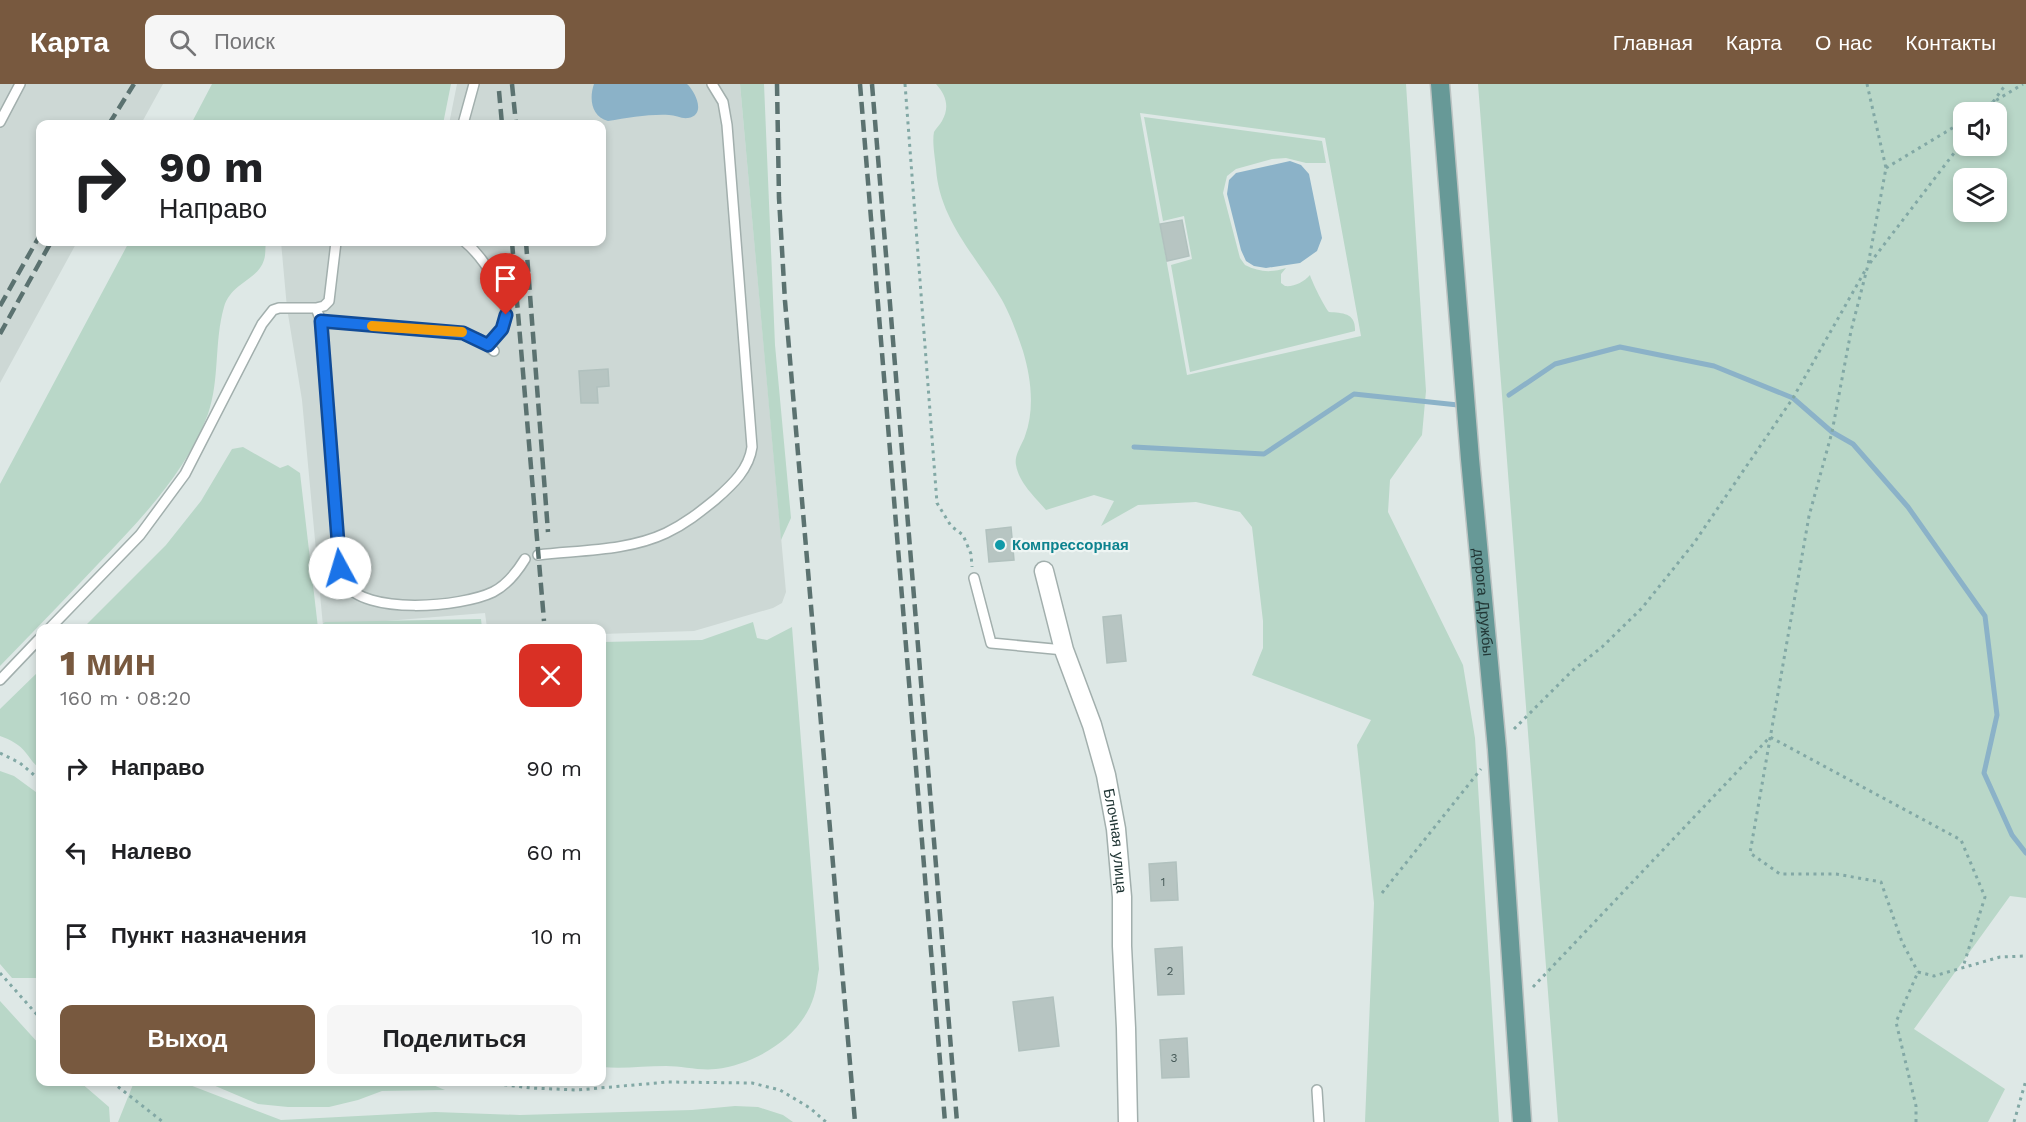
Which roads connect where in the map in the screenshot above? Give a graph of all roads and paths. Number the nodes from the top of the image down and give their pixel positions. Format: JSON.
{"nodes":[{"id":1,"x":20,"y":84,"type":"edge"},
{"id":2,"x":474,"y":84,"type":"edge"},
{"id":3,"x":712,"y":84,"type":"edge"},
{"id":4,"x":905,"y":84,"type":"edge"},
{"id":5,"x":1440,"y":84,"type":"edge"},
{"id":6,"x":1867,"y":84,"type":"edge"},
{"id":7,"x":2006,"y":84,"type":"edge"},
{"id":8,"x":2024,"y":84,"type":"edge"},
{"id":9,"x":1993,"y":102,"type":"edge"},
{"id":10,"x":1995,"y":102,"type":"edge"},
{"id":11,"x":464,"y":120,"type":"edge"},
{"id":12,"x":0,"y":122,"type":"edge"},
{"id":13,"x":1953,"y":128,"type":"edge"},
{"id":14,"x":1953,"y":154,"type":"edge"},
{"id":15,"x":1886,"y":168,"type":"junction"},
{"id":16,"x":336,"y":246,"type":"edge"},
{"id":17,"x":470,"y":246,"type":"edge"},
{"id":18,"x":1868,"y":265,"type":"junction"},
{"id":19,"x":316,"y":308,"type":"junction"},
{"id":20,"x":321,"y":321,"type":"junction"},
{"id":21,"x":538,"y":555,"type":"dead end"},
{"id":22,"x":525,"y":560,"type":"dead end"},
{"id":23,"x":1044,"y":571,"type":"dead end"},
{"id":24,"x":974,"y":578,"type":"joint"},
{"id":25,"x":54,"y":624,"type":"edge"},
{"id":26,"x":36,"y":642,"type":"edge"},
{"id":27,"x":1064,"y":650,"type":"junction"},
{"id":28,"x":0,"y":680,"type":"edge"},
{"id":29,"x":1770,"y":737,"type":"junction"},
{"id":30,"x":1497,"y":749,"type":"junction"},
{"id":31,"x":0,"y":753,"type":"edge"},
{"id":32,"x":36,"y":777,"type":"edge"},
{"id":33,"x":1382,"y":894,"type":"dead end"},
{"id":34,"x":2026,"y":956,"type":"edge"},
{"id":35,"x":1963,"y":968,"type":"junction"},
{"id":36,"x":1918,"y":972,"type":"junction"},
{"id":37,"x":0,"y":974,"type":"edge"},
{"id":38,"x":1533,"y":987,"type":"dead end"},
{"id":39,"x":36,"y":1014,"type":"edge"},
{"id":40,"x":2026,"y":1080,"type":"edge"},
{"id":41,"x":117,"y":1086,"type":"edge"},
{"id":42,"x":515,"y":1086,"type":"edge"},
{"id":43,"x":1317,"y":1090,"type":"dead end"},
{"id":44,"x":164,"y":1122,"type":"edge"},
{"id":45,"x":826,"y":1122,"type":"edge"},
{"id":46,"x":1128,"y":1122,"type":"edge"},
{"id":47,"x":1319,"y":1122,"type":"edge"},
{"id":48,"x":1522,"y":1122,"type":"edge"},
{"id":49,"x":1916,"y":1122,"type":"edge"},
{"id":50,"x":2014,"y":1122,"type":"edge"}],
"edges":[{"from":1,"to":12,"type":"lane"},
{"from":2,"to":11,"type":"lane"},
{"from":3,"to":21,"type":"lane"},
{"from":4,"to":24,"type":"path"},
{"from":5,"to":30,"type":"main road","name":"дорога Дружбы"},
{"from":6,"to":15,"type":"path"},
{"from":7,"to":9,"type":"path"},
{"from":8,"to":10,"type":"path"},
{"from":13,"to":15,"type":"path"},
{"from":14,"to":18,"type":"path"},
{"from":15,"to":18,"type":"path"},
{"from":16,"to":19,"type":"lane"},
{"from":17,"to":20,"type":"lane"},
{"from":18,"to":29,"type":"path"},
{"from":18,"to":30,"type":"path"},
{"from":19,"to":20,"type":"lane"},
{"from":19,"to":25,"type":"lane"},
{"from":20,"to":22,"type":"lane"},
{"from":23,"to":27,"type":"street","name":"Блочная улица"},
{"from":24,"to":27,"type":"lane"},
{"from":26,"to":28,"type":"lane"},
{"from":27,"to":46,"type":"street","name":"Блочная улица"},
{"from":29,"to":35,"type":"path"},
{"from":29,"to":36,"type":"path"},
{"from":29,"to":38,"type":"path"},
{"from":30,"to":33,"type":"path"},
{"from":30,"to":48,"type":"main road","name":"дорога Дружбы"},
{"from":31,"to":32,"type":"path"},
{"from":34,"to":35,"type":"path"},
{"from":35,"to":36,"type":"path"},
{"from":36,"to":49,"type":"path"},
{"from":37,"to":39,"type":"path"},
{"from":40,"to":50,"type":"path"},
{"from":41,"to":44,"type":"path"},
{"from":42,"to":45,"type":"path"},
{"from":43,"to":47,"type":"lane"}]}
